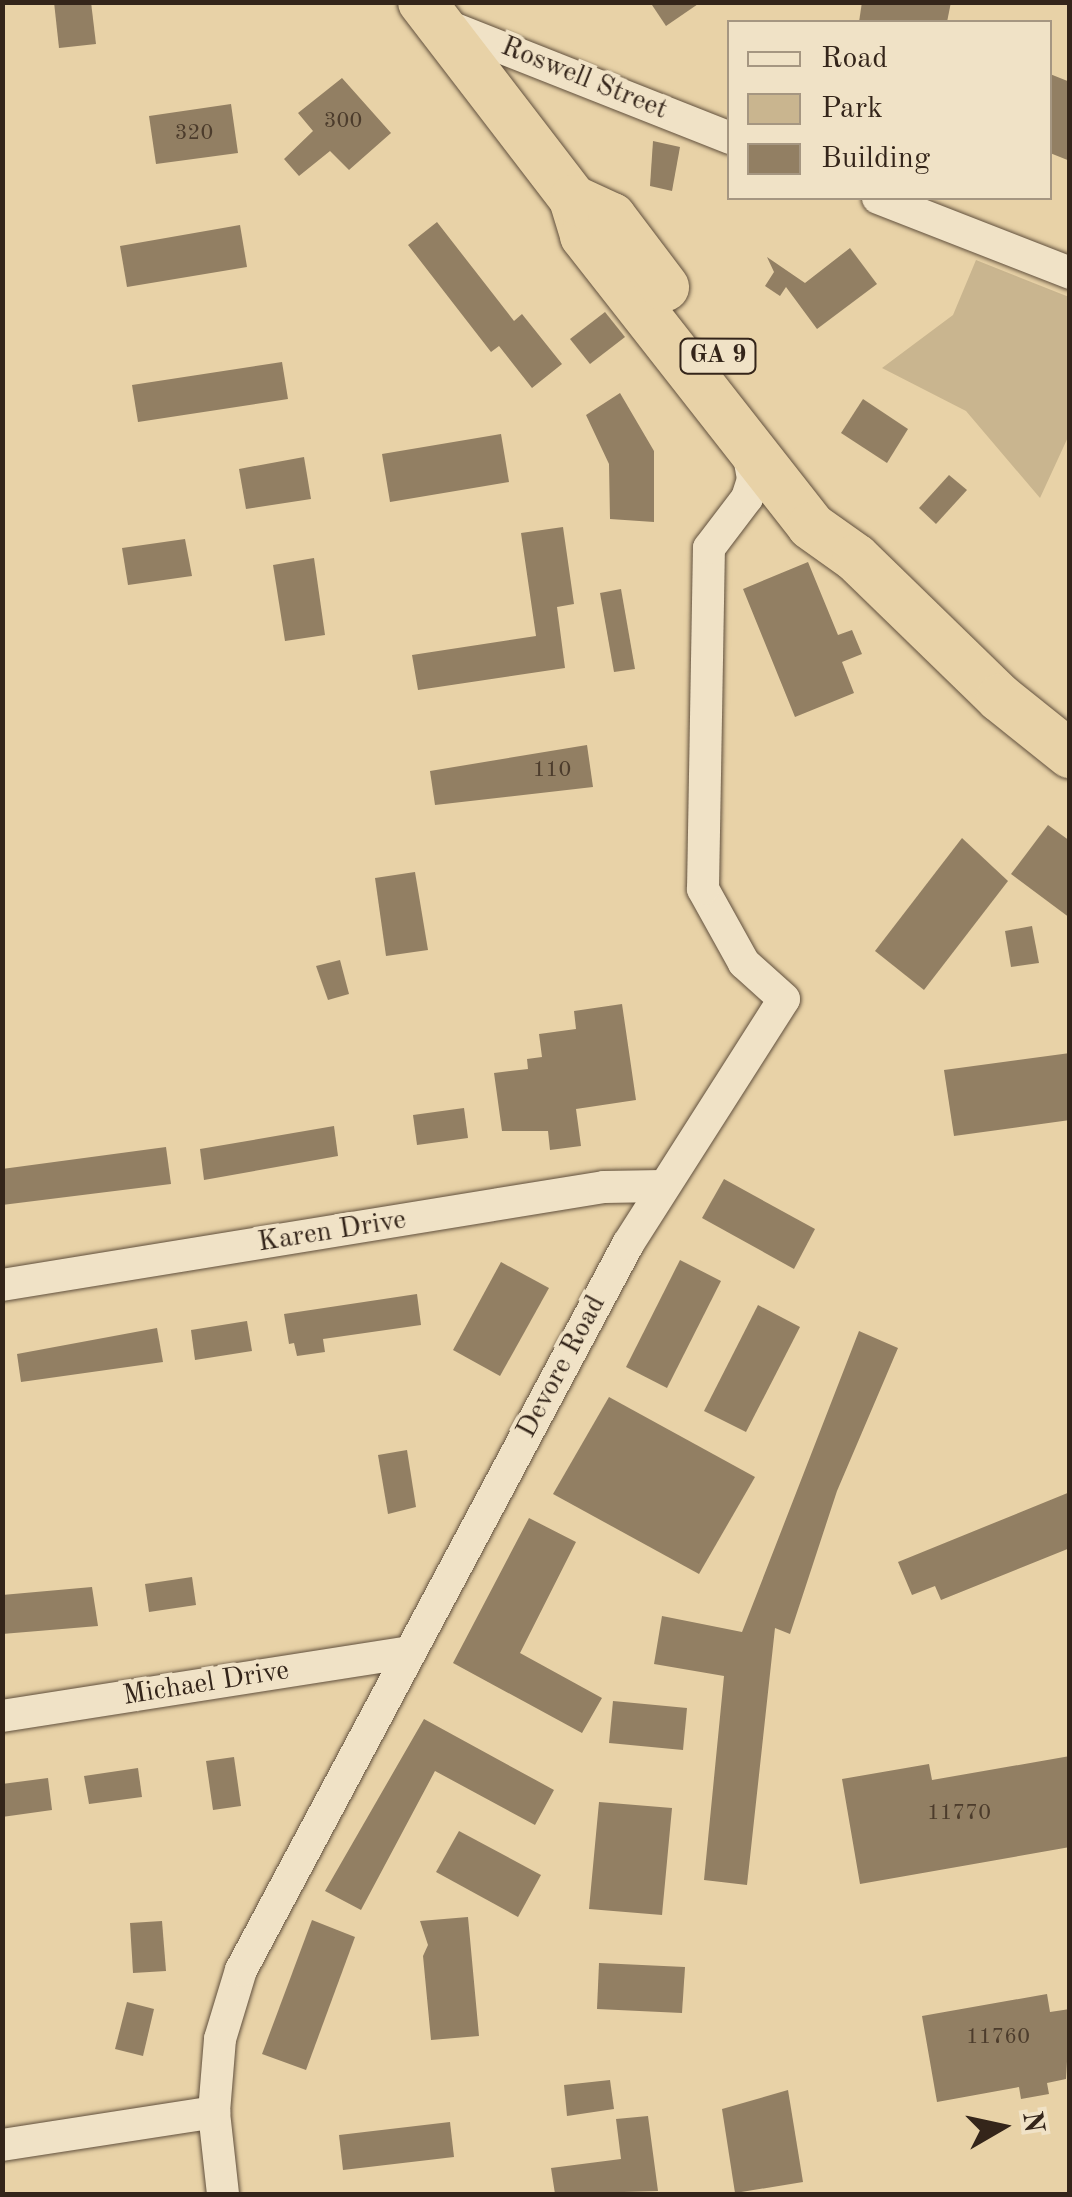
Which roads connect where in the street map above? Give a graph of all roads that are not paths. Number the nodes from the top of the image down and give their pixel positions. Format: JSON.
{"nodes":[{"id":1,"x":429,"y":12,"type":"edge"},
{"id":2,"x":727,"y":137,"type":"edge"},
{"id":3,"x":573,"y":199,"type":"junction"},
{"id":4,"x":883,"y":200,"type":"edge"},
{"id":5,"x":1070,"y":274,"type":"edge"},
{"id":6,"x":747,"y":446,"type":"junction"},
{"id":7,"x":810,"y":526,"type":"junction"},
{"id":8,"x":709,"y":548,"type":"junction"},
{"id":9,"x":856,"y":558,"type":"junction"},
{"id":10,"x":1070,"y":754,"type":"edge"},
{"id":11,"x":662,"y":1186,"type":"junction"},
{"id":12,"x":2,"y":1285,"type":"edge"},
{"id":13,"x":410,"y":1652,"type":"junction"},
{"id":14,"x":2,"y":1716,"type":"edge"},
{"id":15,"x":214,"y":2112,"type":"junction"},
{"id":16,"x":2,"y":2146,"type":"edge"},
{"id":17,"x":223,"y":2194,"type":"edge"}],
"edges":[{"from":1,"to":2,"type":"street","name":"Roswell Street"},
{"from":1,"to":3,"type":"highway","number":"GA 9"},
{"from":3,"to":6,"type":"highway","number":"GA 9"},
{"from":3,"to":9,"type":"highway","number":"GA 9"},
{"from":4,"to":5,"type":"street"},
{"from":6,"to":7,"type":"highway","number":"GA 9"},
{"from":6,"to":8,"type":"street"},
{"from":7,"to":8,"type":"street"},
{"from":7,"to":9,"type":"highway","number":"GA 9"},
{"from":8,"to":11,"type":"street","name":"Devore Road"},
{"from":9,"to":10,"type":"highway","number":"GA 9"},
{"from":11,"to":12,"type":"street","name":"Karen Drive"},
{"from":11,"to":13,"type":"street","name":"Devore Road"},
{"from":13,"to":14,"type":"street","name":"Michael Drive"},
{"from":13,"to":15,"type":"street","name":"Devore Road"},
{"from":15,"to":16,"type":"street"},
{"from":15,"to":17,"type":"street","name":"Devore Road"}]}
